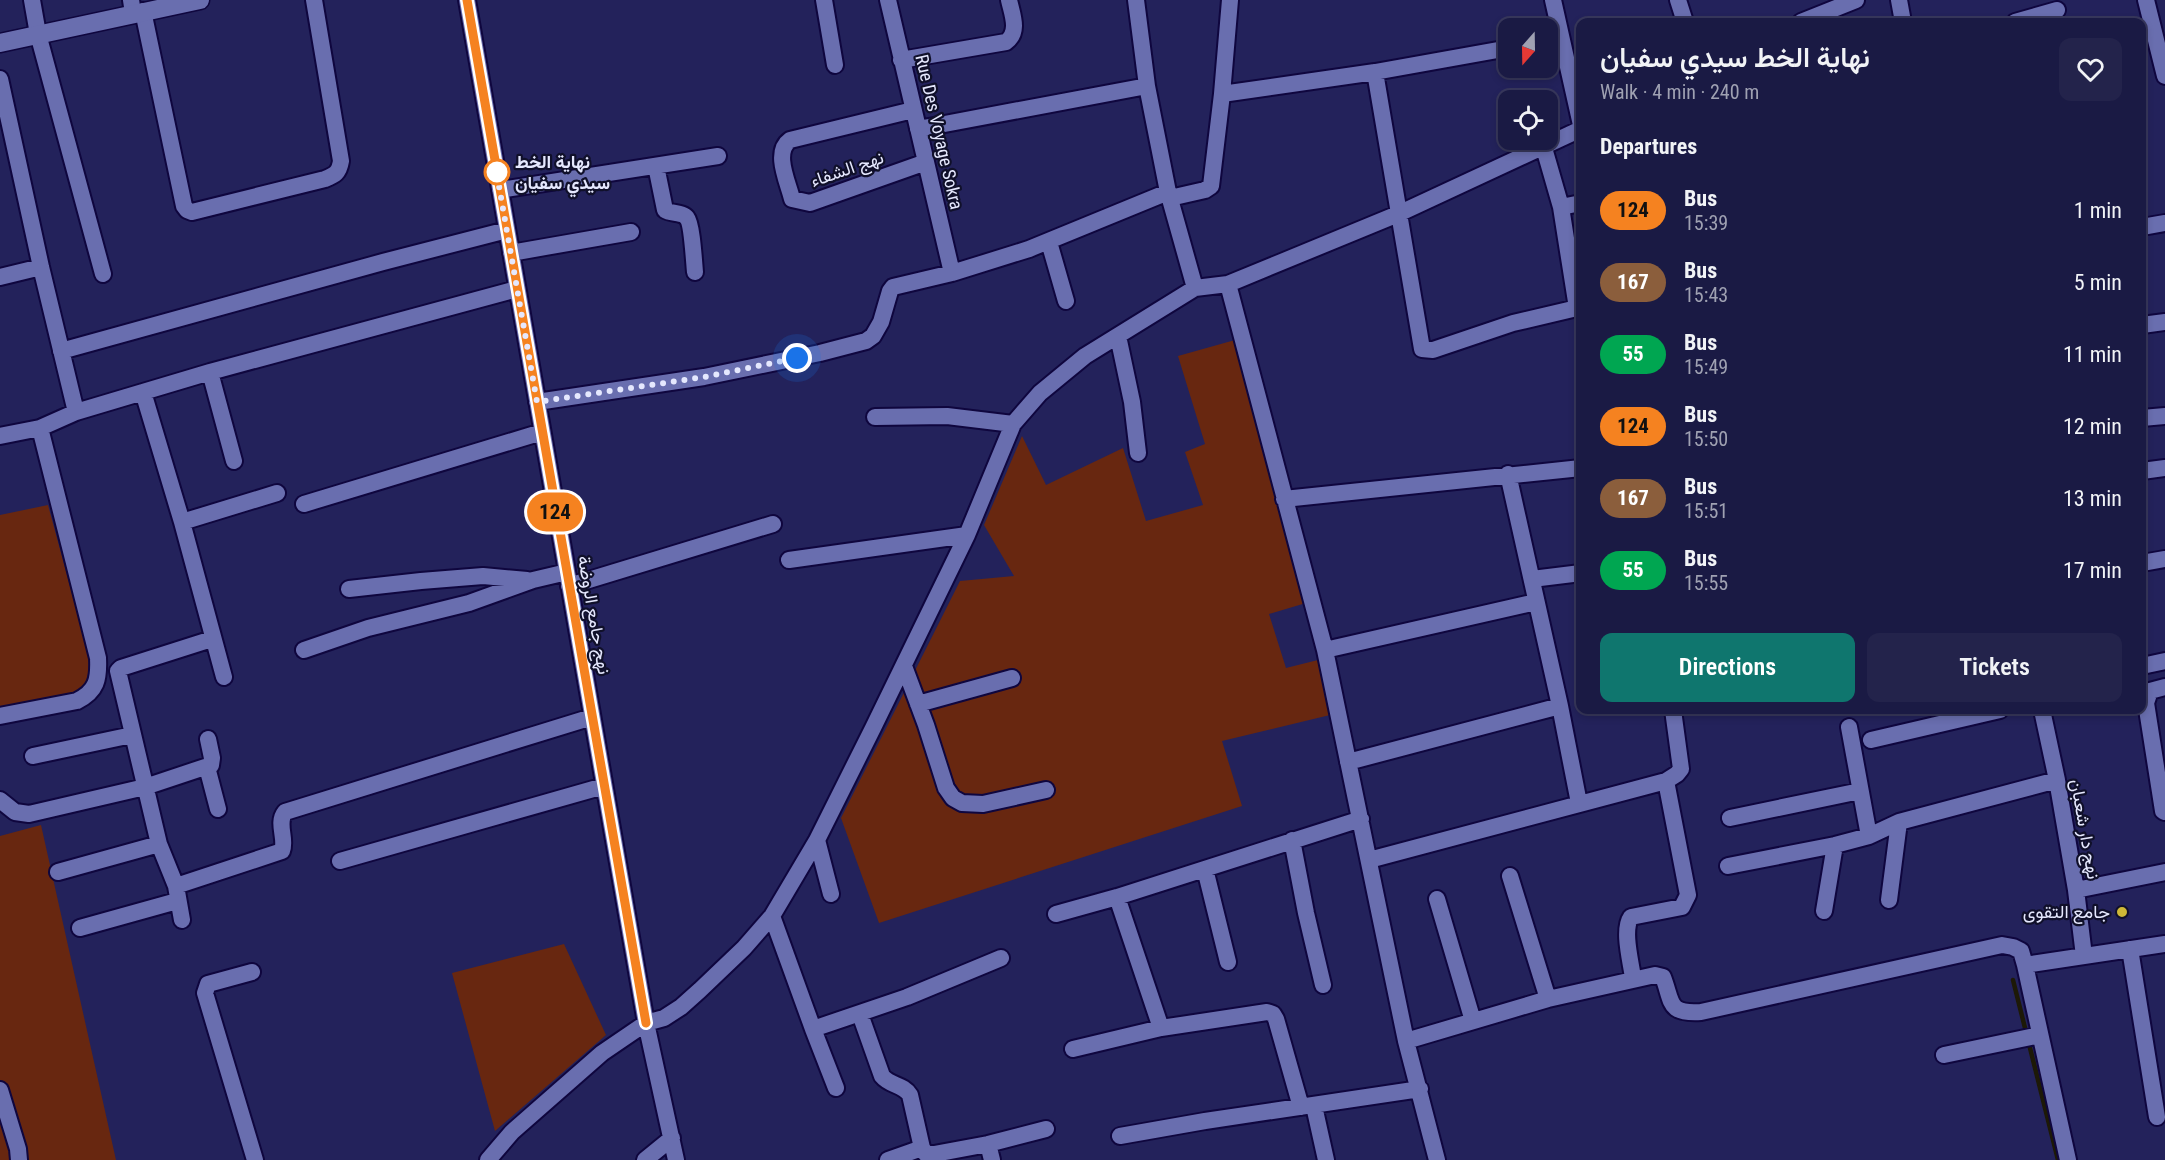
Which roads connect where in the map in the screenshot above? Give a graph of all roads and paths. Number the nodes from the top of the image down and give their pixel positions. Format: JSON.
{"nodes":[{"id":1,"x":32,"y":0,"type":"edge"},
{"id":2,"x":200,"y":0,"type":"edge"},
{"id":3,"x":314,"y":0,"type":"edge"},
{"id":4,"x":467,"y":0,"type":"edge"},
{"id":5,"x":824,"y":0,"type":"edge"},
{"id":6,"x":888,"y":0,"type":"edge"},
{"id":7,"x":1009,"y":0,"type":"edge"},
{"id":8,"x":1136,"y":0,"type":"edge"},
{"id":9,"x":1230,"y":0,"type":"edge"},
{"id":10,"x":1553,"y":0,"type":"edge"},
{"id":11,"x":1678,"y":0,"type":"edge"},
{"id":12,"x":1856,"y":0,"type":"edge"},
{"id":13,"x":1899,"y":0,"type":"edge"},
{"id":14,"x":2146,"y":0,"type":"edge"},
{"id":15,"x":136,"y":8,"type":"edge"},
{"id":16,"x":2058,"y":11,"type":"edge"},
{"id":17,"x":2158,"y":17,"type":"edge"},
{"id":18,"x":1554,"y":18,"type":"edge"},
{"id":19,"x":1684,"y":18,"type":"edge"},
{"id":20,"x":1811,"y":18,"type":"edge"},
{"id":21,"x":1902,"y":18,"type":"edge"},
{"id":22,"x":2031,"y":18,"type":"edge"},
{"id":23,"x":38,"y":34,"type":"junction"},
{"id":24,"x":0,"y":43,"type":"edge"},
{"id":25,"x":1498,"y":50,"type":"edge"},
{"id":26,"x":1558,"y":50,"type":"edge"},
{"id":27,"x":901,"y":60,"type":"junction"},
{"id":28,"x":835,"y":65,"type":"dead end"},
{"id":29,"x":1375,"y":72,"type":"junction"},
{"id":30,"x":2165,"y":76,"type":"edge"},
{"id":31,"x":0,"y":79,"type":"edge"},
{"id":32,"x":1147,"y":86,"type":"junction"},
{"id":33,"x":1222,"y":94,"type":"junction"},
{"id":34,"x":913,"y":110,"type":"junction"},
{"id":35,"x":1576,"y":110,"type":"edge"},
{"id":36,"x":918,"y":129,"type":"junction"},
{"id":37,"x":1576,"y":130,"type":"edge"},
{"id":38,"x":1558,"y":140,"type":"edge"},
{"id":39,"x":1540,"y":150,"type":"edge"},
{"id":40,"x":1545,"y":150,"type":"edge"},
{"id":41,"x":718,"y":156,"type":"dead end"},
{"id":42,"x":926,"y":162,"type":"junction"},
{"id":43,"x":656,"y":166,"type":"junction"},
{"id":44,"x":500,"y":190,"type":"junction"},
{"id":45,"x":1169,"y":195,"type":"junction"},
{"id":46,"x":1576,"y":204,"type":"edge"},
{"id":47,"x":1561,"y":207,"type":"junction"},
{"id":48,"x":1398,"y":214,"type":"junction"},
{"id":49,"x":2165,"y":223,"type":"edge"},
{"id":50,"x":2146,"y":225,"type":"edge"},
{"id":51,"x":507,"y":230,"type":"junction"},
{"id":52,"x":631,"y":232,"type":"dead end"},
{"id":53,"x":1049,"y":242,"type":"junction"},
{"id":54,"x":511,"y":253,"type":"junction"},
{"id":55,"x":41,"y":267,"type":"junction"},
{"id":56,"x":695,"y":272,"type":"dead end"},
{"id":57,"x":952,"y":273,"type":"junction"},
{"id":58,"x":103,"y":274,"type":"dead end"},
{"id":59,"x":0,"y":277,"type":"edge"},
{"id":60,"x":1228,"y":284,"type":"junction"},
{"id":61,"x":1195,"y":288,"type":"junction"},
{"id":62,"x":517,"y":289,"type":"junction"},
{"id":63,"x":1576,"y":291,"type":"edge"},
{"id":64,"x":1066,"y":301,"type":"dead end"},
{"id":65,"x":1576,"y":309,"type":"edge"},
{"id":66,"x":2165,"y":322,"type":"edge"},
{"id":67,"x":2146,"y":324,"type":"edge"},
{"id":68,"x":1118,"y":336,"type":"junction"},
{"id":69,"x":62,"y":351,"type":"junction"},
{"id":70,"x":210,"y":372,"type":"junction"},
{"id":71,"x":143,"y":392,"type":"junction"},
{"id":72,"x":537,"y":402,"type":"junction"},
{"id":73,"x":76,"y":412,"type":"junction"},
{"id":74,"x":2165,"y":416,"type":"edge"},
{"id":75,"x":875,"y":417,"type":"dead end"},
{"id":76,"x":2146,"y":418,"type":"edge"},
{"id":77,"x":1013,"y":424,"type":"junction"},
{"id":78,"x":40,"y":428,"type":"junction"},
{"id":79,"x":542,"y":432,"type":"junction"},
{"id":80,"x":0,"y":436,"type":"edge"},
{"id":81,"x":1138,"y":453,"type":"dead end"},
{"id":82,"x":234,"y":461,"type":"dead end"},
{"id":83,"x":1576,"y":468,"type":"edge"},
{"id":84,"x":2165,"y":468,"type":"edge"},
{"id":85,"x":2146,"y":470,"type":"edge"},
{"id":86,"x":1508,"y":474,"type":"junction"},
{"id":87,"x":277,"y":493,"type":"dead end"},
{"id":88,"x":1284,"y":498,"type":"junction"},
{"id":89,"x":304,"y":504,"type":"dead end"},
{"id":90,"x":182,"y":522,"type":"junction"},
{"id":91,"x":773,"y":524,"type":"dead end"},
{"id":92,"x":968,"y":535,"type":"junction"},
{"id":93,"x":2165,"y":559,"type":"edge"},
{"id":94,"x":789,"y":560,"type":"dead end"},
{"id":95,"x":2146,"y":562,"type":"edge"},
{"id":96,"x":1576,"y":574,"type":"edge"},
{"id":97,"x":568,"y":579,"type":"junction"},
{"id":98,"x":1532,"y":579,"type":"junction"},
{"id":99,"x":533,"y":580,"type":"junction"},
{"id":100,"x":349,"y":590,"type":"dead end"},
{"id":101,"x":1536,"y":602,"type":"junction"},
{"id":102,"x":212,"y":639,"type":"junction"},
{"id":103,"x":1325,"y":650,"type":"junction"},
{"id":104,"x":304,"y":651,"type":"dead end"},
{"id":105,"x":2165,"y":661,"type":"edge"},
{"id":106,"x":2146,"y":665,"type":"edge"},
{"id":107,"x":904,"y":666,"type":"junction"},
{"id":108,"x":224,"y":677,"type":"dead end"},
{"id":109,"x":1012,"y":678,"type":"dead end"},
{"id":110,"x":2165,"y":687,"type":"edge"},
{"id":111,"x":918,"y":704,"type":"junction"},
{"id":112,"x":1560,"y":706,"type":"junction"},
{"id":113,"x":1674,"y":714,"type":"edge"},
{"id":114,"x":1983,"y":714,"type":"edge"},
{"id":115,"x":2043,"y":714,"type":"edge"},
{"id":116,"x":0,"y":716,"type":"edge"},
{"id":117,"x":592,"y":717,"type":"junction"},
{"id":118,"x":1849,"y":727,"type":"dead end"},
{"id":119,"x":132,"y":735,"type":"junction"},
{"id":120,"x":208,"y":739,"type":"dead end"},
{"id":121,"x":1871,"y":740,"type":"dead end"},
{"id":122,"x":33,"y":756,"type":"dead end"},
{"id":123,"x":1348,"y":762,"type":"junction"},
{"id":124,"x":207,"y":767,"type":"junction"},
{"id":125,"x":2057,"y":780,"type":"junction"},
{"id":126,"x":1666,"y":781,"type":"junction"},
{"id":127,"x":604,"y":786,"type":"junction"},
{"id":128,"x":145,"y":787,"type":"junction"},
{"id":129,"x":1046,"y":790,"type":"dead end"},
{"id":130,"x":1860,"y":791,"type":"junction"},
{"id":131,"x":0,"y":800,"type":"edge"},
{"id":132,"x":1579,"y":803,"type":"junction"},
{"id":133,"x":218,"y":809,"type":"dead end"},
{"id":134,"x":2165,"y":812,"type":"edge"},
{"id":135,"x":1730,"y":818,"type":"dead end"},
{"id":136,"x":1361,"y":819,"type":"junction"},
{"id":137,"x":1899,"y":822,"type":"junction"},
{"id":138,"x":1869,"y":836,"type":"junction"},
{"id":139,"x":817,"y":840,"type":"junction"},
{"id":140,"x":1292,"y":840,"type":"junction"},
{"id":141,"x":159,"y":844,"type":"junction"},
{"id":142,"x":1835,"y":845,"type":"junction"},
{"id":143,"x":1370,"y":860,"type":"junction"},
{"id":144,"x":340,"y":861,"type":"dead end"},
{"id":145,"x":1728,"y":866,"type":"dead end"},
{"id":146,"x":1205,"y":869,"type":"junction"},
{"id":147,"x":58,"y":872,"type":"dead end"},
{"id":148,"x":2165,"y":872,"type":"edge"},
{"id":149,"x":1510,"y":876,"type":"dead end"},
{"id":150,"x":2076,"y":890,"type":"junction"},
{"id":151,"x":176,"y":894,"type":"junction"},
{"id":152,"x":831,"y":894,"type":"dead end"},
{"id":153,"x":1117,"y":897,"type":"junction"},
{"id":154,"x":1437,"y":899,"type":"dead end"},
{"id":155,"x":1889,"y":900,"type":"dead end"},
{"id":156,"x":1824,"y":911,"type":"dead end"},
{"id":157,"x":1056,"y":914,"type":"dead end"},
{"id":158,"x":772,"y":916,"type":"junction"},
{"id":159,"x":182,"y":920,"type":"dead end"},
{"id":160,"x":80,"y":928,"type":"dead end"},
{"id":161,"x":2165,"y":944,"type":"edge"},
{"id":162,"x":2130,"y":949,"type":"junction"},
{"id":163,"x":2084,"y":956,"type":"junction"},
{"id":164,"x":1001,"y":958,"type":"dead end"},
{"id":165,"x":1228,"y":962,"type":"dead end"},
{"id":166,"x":2025,"y":965,"type":"junction"},
{"id":167,"x":252,"y":972,"type":"dead end"},
{"id":168,"x":1633,"y":978,"type":"junction"},
{"id":169,"x":1323,"y":985,"type":"dead end"},
{"id":170,"x":1548,"y":999,"type":"junction"},
{"id":171,"x":860,"y":1014,"type":"junction"},
{"id":172,"x":1473,"y":1021,"type":"junction"},
{"id":173,"x":646,"y":1023,"type":"junction"},
{"id":174,"x":1161,"y":1028,"type":"junction"},
{"id":175,"x":813,"y":1029,"type":"junction"},
{"id":176,"x":2040,"y":1035,"type":"junction"},
{"id":177,"x":1406,"y":1041,"type":"junction"},
{"id":178,"x":1073,"y":1049,"type":"dead end"},
{"id":179,"x":1944,"y":1055,"type":"dead end"},
{"id":180,"x":836,"y":1088,"type":"dead end"},
{"id":181,"x":1420,"y":1089,"type":"junction"},
{"id":182,"x":0,"y":1090,"type":"edge"},
{"id":183,"x":1307,"y":1107,"type":"junction"},
{"id":184,"x":2157,"y":1117,"type":"dead end"},
{"id":185,"x":1046,"y":1129,"type":"dead end"},
{"id":186,"x":1120,"y":1136,"type":"dead end"},
{"id":187,"x":672,"y":1138,"type":"junction"},
{"id":188,"x":922,"y":1148,"type":"junction"},
{"id":189,"x":990,"y":1152,"type":"edge"},
{"id":190,"x":19,"y":1160,"type":"edge"},
{"id":191,"x":255,"y":1160,"type":"edge"},
{"id":192,"x":488,"y":1160,"type":"edge"},
{"id":193,"x":645,"y":1160,"type":"edge"},
{"id":194,"x":675,"y":1160,"type":"edge"},
{"id":195,"x":888,"y":1160,"type":"edge"},
{"id":196,"x":1326,"y":1160,"type":"edge"},
{"id":197,"x":1437,"y":1160,"type":"edge"},
{"id":198,"x":2068,"y":1160,"type":"edge"}],
"edges":[{"from":1,"to":23,"type":"street"},
{"from":2,"to":15,"type":"main road"},
{"from":3,"to":15,"type":"street"},
{"from":4,"to":44,"type":"street","name":"نهج جامع الروضة"},
{"from":5,"to":28,"type":"street"},
{"from":6,"to":27,"type":"street","name":"Rue Des Voyage Sokra"},
{"from":7,"to":27,"type":"street"},
{"from":8,"to":32,"type":"street"},
{"from":9,"to":33,"type":"street"},
{"from":10,"to":18,"type":"street"},
{"from":11,"to":19,"type":"street"},
{"from":12,"to":20,"type":"street"},
{"from":13,"to":21,"type":"street"},
{"from":14,"to":17,"type":"street"},
{"from":15,"to":23,"type":"main road"},
{"from":16,"to":22,"type":"street"},
{"from":17,"to":30,"type":"street"},
{"from":23,"to":24,"type":"main road"},
{"from":23,"to":58,"type":"street"},
{"from":25,"to":29,"type":"street"},
{"from":26,"to":35,"type":"street"},
{"from":27,"to":34,"type":"street","name":"Rue Des Voyage Sokra"},
{"from":29,"to":33,"type":"street"},
{"from":29,"to":48,"type":"street"},
{"from":31,"to":55,"type":"street"},
{"from":32,"to":36,"type":"street"},
{"from":32,"to":45,"type":"street"},
{"from":33,"to":45,"type":"street"},
{"from":34,"to":36,"type":"street","name":"Rue Des Voyage Sokra"},
{"from":34,"to":42,"type":"street","name":"نهج الشفاء"},
{"from":36,"to":42,"type":"street","name":"Rue Des Voyage Sokra"},
{"from":37,"to":38,"type":"street"},
{"from":39,"to":48,"type":"street"},
{"from":40,"to":47,"type":"street"},
{"from":41,"to":43,"type":"street"},
{"from":42,"to":57,"type":"street","name":"Rue Des Voyage Sokra"},
{"from":43,"to":44,"type":"street"},
{"from":43,"to":56,"type":"street"},
{"from":44,"to":51,"type":"street","name":"نهج جامع الروضة"},
{"from":45,"to":53,"type":"street"},
{"from":45,"to":61,"type":"street"},
{"from":46,"to":47,"type":"street"},
{"from":47,"to":63,"type":"street"},
{"from":48,"to":60,"type":"street"},
{"from":48,"to":65,"type":"street"},
{"from":49,"to":50,"type":"street"},
{"from":51,"to":54,"type":"street","name":"نهج جامع الروضة"},
{"from":51,"to":69,"type":"street"},
{"from":52,"to":54,"type":"street"},
{"from":53,"to":57,"type":"street"},
{"from":53,"to":64,"type":"street"},
{"from":54,"to":62,"type":"street","name":"نهج جامع الروضة"},
{"from":55,"to":59,"type":"street"},
{"from":55,"to":69,"type":"street"},
{"from":57,"to":72,"type":"street"},
{"from":60,"to":61,"type":"street"},
{"from":60,"to":88,"type":"street"},
{"from":61,"to":68,"type":"street"},
{"from":62,"to":70,"type":"street"},
{"from":62,"to":72,"type":"street","name":"نهج جامع الروضة"},
{"from":66,"to":67,"type":"street"},
{"from":68,"to":77,"type":"street"},
{"from":68,"to":81,"type":"street"},
{"from":69,"to":73,"type":"street"},
{"from":70,"to":71,"type":"street"},
{"from":70,"to":82,"type":"street"},
{"from":71,"to":73,"type":"street"},
{"from":71,"to":90,"type":"street"},
{"from":72,"to":79,"type":"street","name":"نهج جامع الروضة"},
{"from":73,"to":78,"type":"street"},
{"from":74,"to":76,"type":"street"},
{"from":75,"to":77,"type":"street"},
{"from":77,"to":92,"type":"street"},
{"from":78,"to":80,"type":"street"},
{"from":78,"to":116,"type":"street"},
{"from":79,"to":89,"type":"street"},
{"from":79,"to":97,"type":"street","name":"نهج جامع الروضة"},
{"from":83,"to":86,"type":"street"},
{"from":84,"to":85,"type":"street"},
{"from":86,"to":88,"type":"street"},
{"from":86,"to":98,"type":"street"},
{"from":87,"to":90,"type":"street"},
{"from":88,"to":103,"type":"street"},
{"from":90,"to":102,"type":"street"},
{"from":91,"to":97,"type":"street"},
{"from":92,"to":94,"type":"street"},
{"from":92,"to":107,"type":"street"},
{"from":93,"to":95,"type":"street"},
{"from":96,"to":98,"type":"street"},
{"from":97,"to":99,"type":"street"},
{"from":97,"to":117,"type":"street","name":"نهج جامع الروضة"},
{"from":98,"to":101,"type":"street"},
{"from":99,"to":100,"type":"street"},
{"from":99,"to":104,"type":"street"},
{"from":101,"to":103,"type":"street"},
{"from":101,"to":112,"type":"street"},
{"from":102,"to":108,"type":"street"},
{"from":102,"to":119,"type":"street"},
{"from":103,"to":123,"type":"street"},
{"from":105,"to":106,"type":"street"},
{"from":107,"to":111,"type":"street"},
{"from":107,"to":139,"type":"street"},
{"from":109,"to":111,"type":"street"},
{"from":110,"to":134,"type":"street"},
{"from":111,"to":129,"type":"street"},
{"from":112,"to":123,"type":"street"},
{"from":112,"to":132,"type":"street"},
{"from":113,"to":126,"type":"street"},
{"from":114,"to":121,"type":"street"},
{"from":115,"to":125,"type":"street","name":"نهج دار شعبان"},
{"from":117,"to":127,"type":"street","name":"نهج جامع الروضة"},
{"from":117,"to":151,"type":"street"},
{"from":118,"to":130,"type":"street"},
{"from":119,"to":122,"type":"street"},
{"from":119,"to":128,"type":"street"},
{"from":120,"to":124,"type":"street"},
{"from":123,"to":136,"type":"street"},
{"from":124,"to":128,"type":"street"},
{"from":124,"to":133,"type":"street"},
{"from":125,"to":137,"type":"street"},
{"from":125,"to":150,"type":"street","name":"نهج دار شعبان"},
{"from":126,"to":132,"type":"street"},
{"from":126,"to":168,"type":"street"},
{"from":127,"to":144,"type":"street"},
{"from":127,"to":173,"type":"street","name":"نهج جامع الروضة"},
{"from":128,"to":131,"type":"street"},
{"from":128,"to":141,"type":"street"},
{"from":130,"to":135,"type":"street"},
{"from":130,"to":138,"type":"street"},
{"from":132,"to":143,"type":"street"},
{"from":136,"to":140,"type":"street"},
{"from":136,"to":143,"type":"street"},
{"from":137,"to":138,"type":"street"},
{"from":137,"to":155,"type":"street"},
{"from":138,"to":142,"type":"street"},
{"from":139,"to":152,"type":"street"},
{"from":139,"to":158,"type":"street"},
{"from":140,"to":146,"type":"street"},
{"from":140,"to":169,"type":"street"},
{"from":141,"to":147,"type":"street"},
{"from":141,"to":151,"type":"street"},
{"from":142,"to":145,"type":"street"},
{"from":142,"to":156,"type":"street"},
{"from":143,"to":177,"type":"street"},
{"from":146,"to":153,"type":"street"},
{"from":146,"to":165,"type":"street"},
{"from":148,"to":150,"type":"street"},
{"from":149,"to":170,"type":"street"},
{"from":150,"to":163,"type":"street","name":"نهج دار شعبان"},
{"from":151,"to":159,"type":"street"},
{"from":151,"to":160,"type":"street"},
{"from":153,"to":157,"type":"street"},
{"from":153,"to":174,"type":"street"},
{"from":154,"to":172,"type":"street"},
{"from":158,"to":173,"type":"street"},
{"from":158,"to":175,"type":"street"},
{"from":161,"to":162,"type":"street"},
{"from":162,"to":163,"type":"street"},
{"from":162,"to":184,"type":"street"},
{"from":163,"to":166,"type":"street"},
{"from":164,"to":171,"type":"street"},
{"from":166,"to":168,"type":"street"},
{"from":166,"to":176,"type":"street"},
{"from":167,"to":191,"type":"street"},
{"from":168,"to":170,"type":"street"},
{"from":170,"to":172,"type":"street"},
{"from":171,"to":175,"type":"street"},
{"from":171,"to":188,"type":"street"},
{"from":172,"to":177,"type":"street"},
{"from":173,"to":187,"type":"street","name":"نهج جامع الروضة"},
{"from":173,"to":192,"type":"street"},
{"from":174,"to":178,"type":"street"},
{"from":174,"to":183,"type":"street"},
{"from":175,"to":180,"type":"street"},
{"from":176,"to":179,"type":"street"},
{"from":176,"to":198,"type":"street"},
{"from":177,"to":181,"type":"street"},
{"from":181,"to":183,"type":"street"},
{"from":181,"to":197,"type":"street"},
{"from":182,"to":190,"type":"street"},
{"from":183,"to":186,"type":"street"},
{"from":183,"to":196,"type":"street"},
{"from":185,"to":189,"type":"street"},
{"from":187,"to":193,"type":"street"},
{"from":187,"to":194,"type":"street","name":"نهج جامع الروضة"},
{"from":188,"to":189,"type":"street"},
{"from":188,"to":195,"type":"street"}]}
